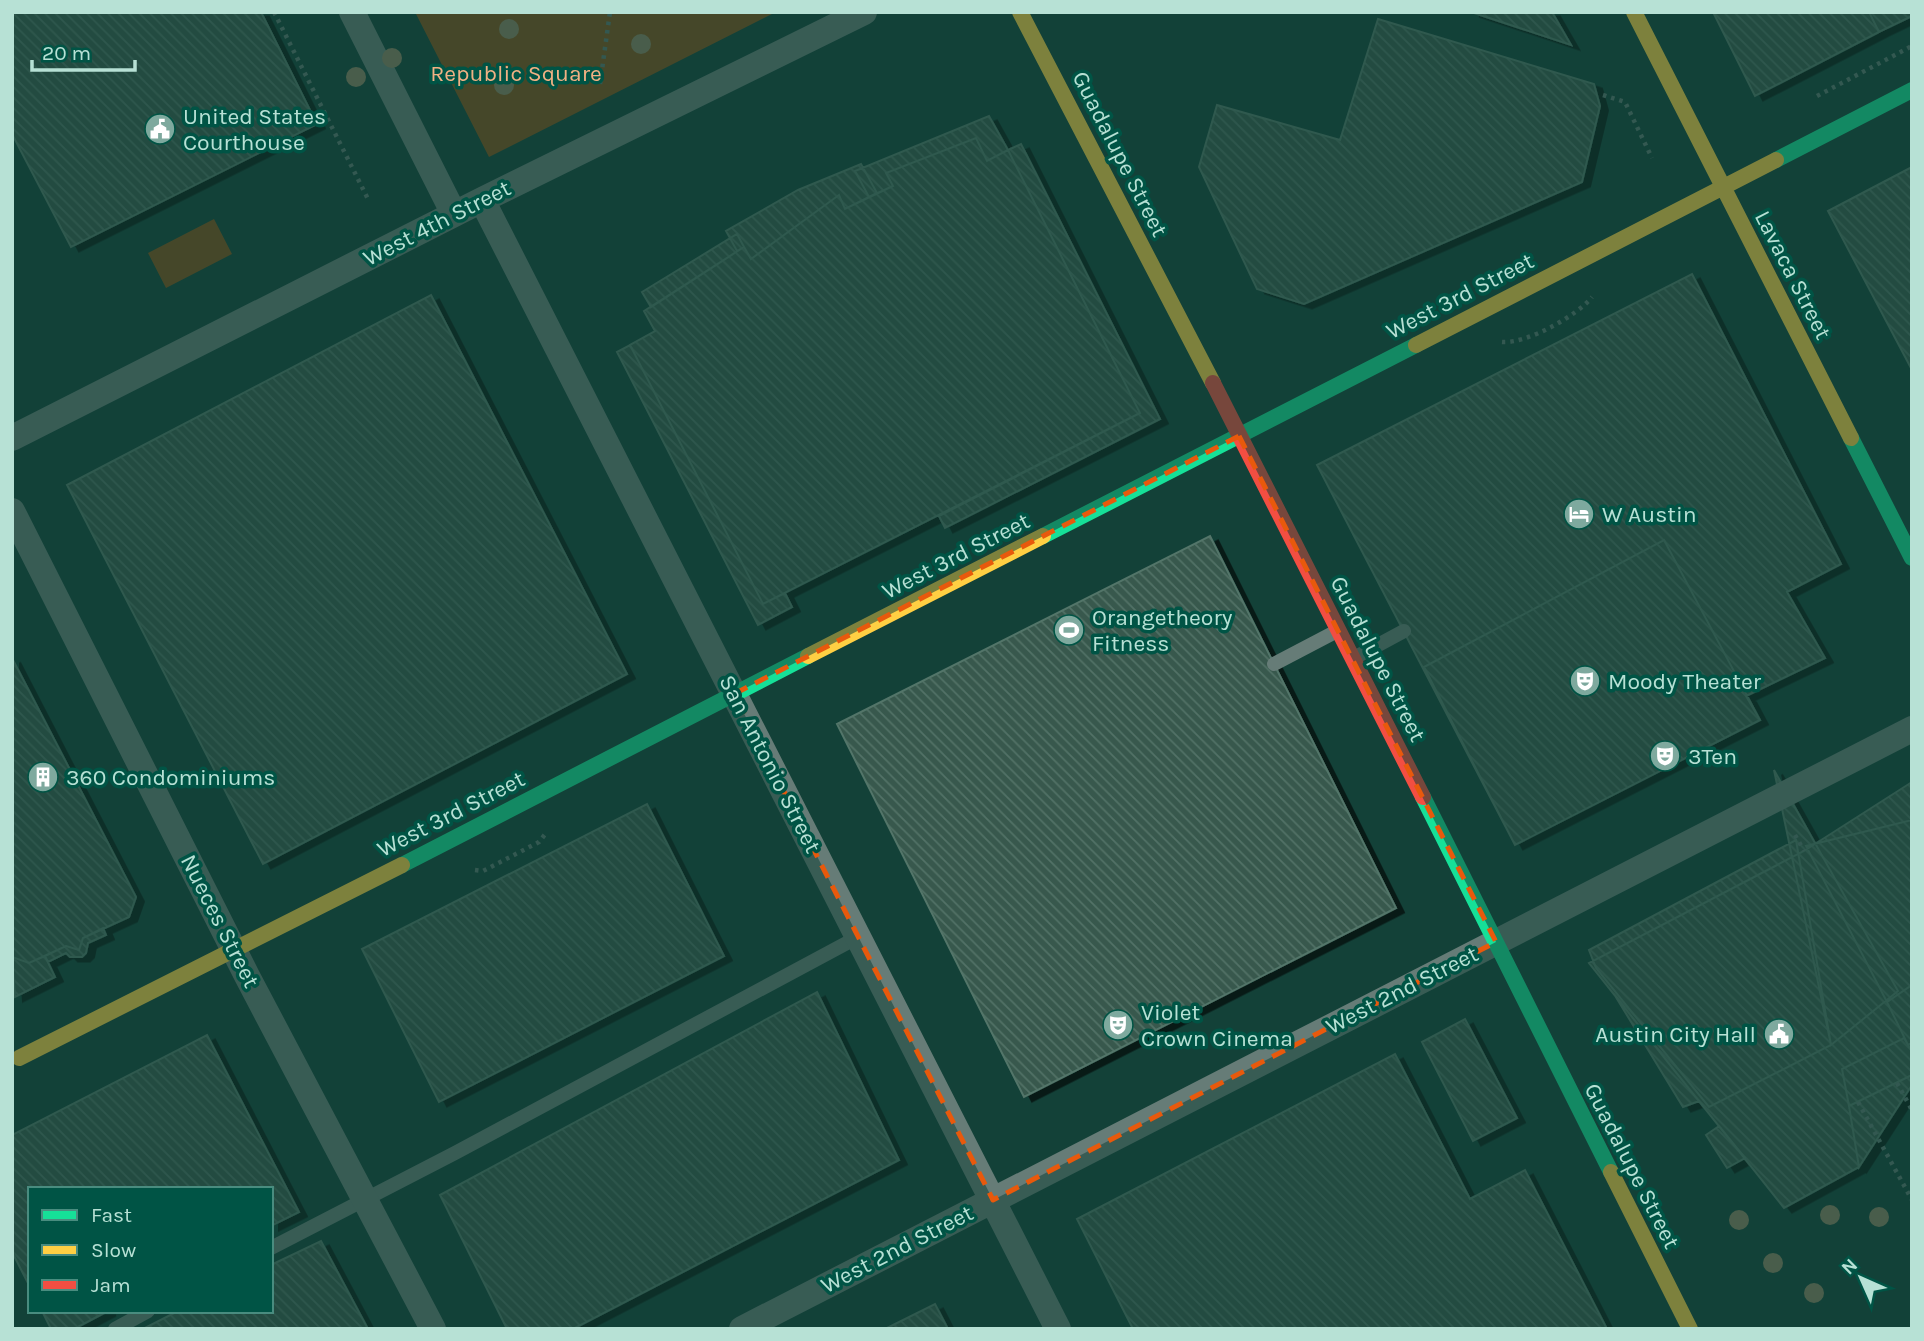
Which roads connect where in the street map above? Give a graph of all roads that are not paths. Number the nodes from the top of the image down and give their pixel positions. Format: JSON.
{"nodes":[{"id":1,"x":352,"y":12,"type":"edge"},
{"id":2,"x":864,"y":12,"type":"edge"},
{"id":3,"x":1020,"y":12,"type":"edge"},
{"id":4,"x":1634,"y":12,"type":"edge"},
{"id":5,"x":1912,"y":90,"type":"edge"},
{"id":6,"x":1723,"y":187,"type":"junction"},
{"id":7,"x":482,"y":200,"type":"junction"},
{"id":8,"x":454,"y":214,"type":"junction"},
{"id":9,"x":1239,"y":436,"type":"junction"},
{"id":10,"x":12,"y":438,"type":"edge"},
{"id":11,"x":12,"y":511,"type":"edge"},
{"id":12,"x":1912,"y":558,"type":"edge"},
{"id":13,"x":1338,"y":631,"type":"junction"},
{"id":14,"x":1404,"y":631,"type":"dead end"},
{"id":15,"x":1353,"y":659,"type":"junction"},
{"id":16,"x":1274,"y":664,"type":"dead end"},
{"id":17,"x":734,"y":694,"type":"junction"},
{"id":18,"x":1912,"y":729,"type":"edge"},
{"id":19,"x":858,"y":937,"type":"junction"},
{"id":20,"x":1496,"y":942,"type":"junction"},
{"id":21,"x":234,"y":951,"type":"junction"},
{"id":22,"x":19,"y":1058,"type":"dead end"},
{"id":23,"x":364,"y":1200,"type":"junction"},
{"id":24,"x":993,"y":1200,"type":"junction"},
{"id":25,"x":273,"y":1247,"type":"edge"},
{"id":26,"x":144,"y":1313,"type":"edge"},
{"id":27,"x":115,"y":1329,"type":"edge"},
{"id":28,"x":433,"y":1329,"type":"edge"},
{"id":29,"x":742,"y":1329,"type":"edge"},
{"id":30,"x":1058,"y":1329,"type":"edge"},
{"id":31,"x":1690,"y":1329,"type":"edge"}],
"edges":[{"from":1,"to":8,"type":"street"},
{"from":2,"to":7,"type":"street","name":"West 4th Street"},
{"from":3,"to":9,"type":"street","name":"Guadalupe Street"},
{"from":4,"to":6,"type":"street","name":"Lavaca Street"},
{"from":5,"to":6,"type":"street","name":"West 3rd Street"},
{"from":6,"to":9,"type":"street","name":"West 3rd Street"},
{"from":6,"to":12,"type":"street","name":"Lavaca Street"},
{"from":7,"to":8,"type":"street","name":"West 4th Street"},
{"from":7,"to":17,"type":"street","name":"San Antonio Street"},
{"from":8,"to":10,"type":"street","name":"West 4th Street"},
{"from":9,"to":13,"type":"street","name":"Guadalupe Street"},
{"from":9,"to":17,"type":"street","name":"West 3rd Street"},
{"from":11,"to":21,"type":"street","name":"Nueces Street"},
{"from":13,"to":15,"type":"street","name":"Guadalupe Street"},
{"from":13,"to":16,"type":"lane"},
{"from":14,"to":15,"type":"lane"},
{"from":15,"to":20,"type":"street","name":"Guadalupe Street"},
{"from":17,"to":19,"type":"street","name":"San Antonio Street"},
{"from":17,"to":21,"type":"street","name":"West 3rd Street"},
{"from":18,"to":20,"type":"street","name":"West 2nd Street"},
{"from":19,"to":23,"type":"lane"},
{"from":19,"to":24,"type":"street","name":"San Antonio Street"},
{"from":20,"to":24,"type":"street","name":"West 2nd Street"},
{"from":20,"to":31,"type":"street","name":"Guadalupe Street"},
{"from":21,"to":22,"type":"street","name":"West 3rd Street"},
{"from":21,"to":23,"type":"street","name":"Nueces Street"},
{"from":23,"to":25,"type":"lane"},
{"from":23,"to":28,"type":"street","name":"Nueces Street"},
{"from":24,"to":29,"type":"street","name":"West 2nd Street"},
{"from":24,"to":30,"type":"street","name":"San Antonio Street"},
{"from":26,"to":27,"type":"lane"}]}
